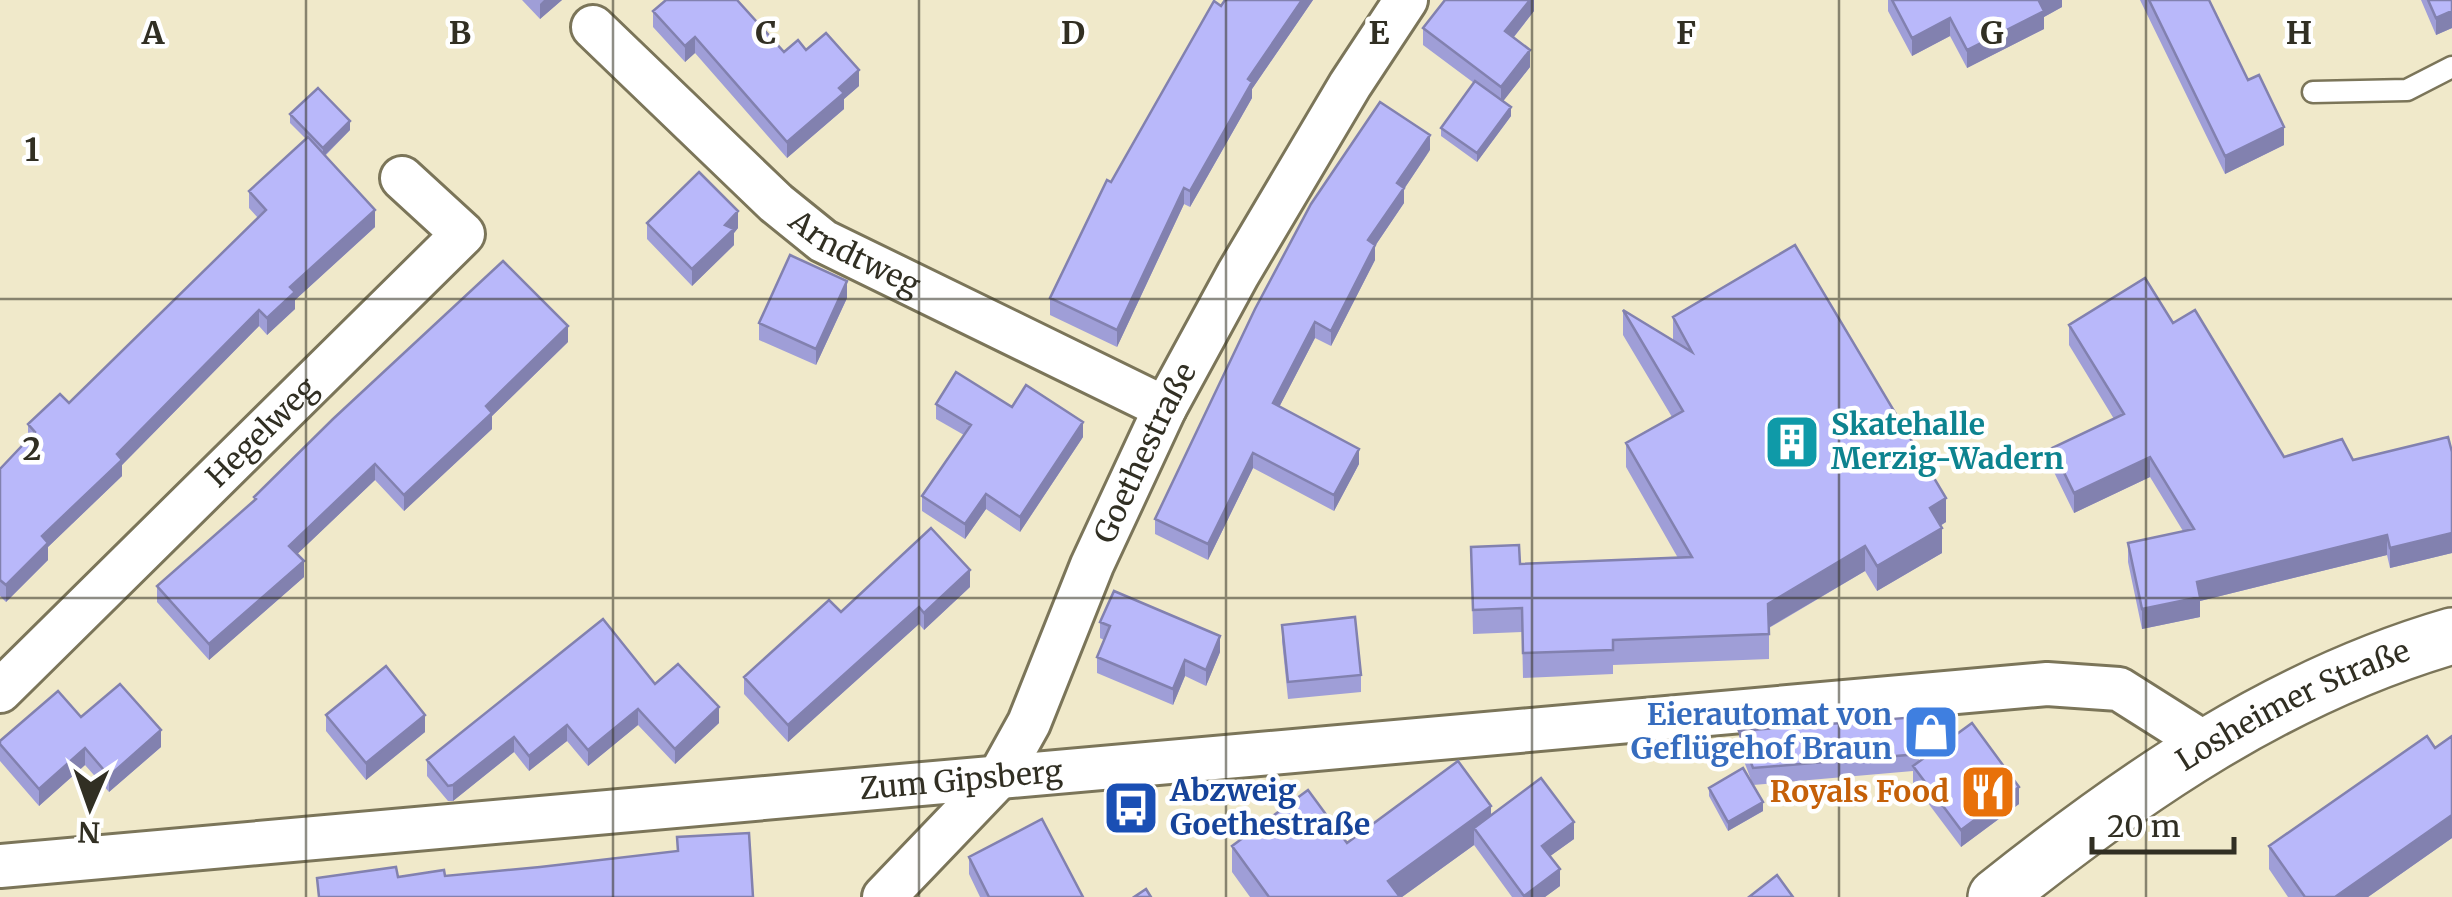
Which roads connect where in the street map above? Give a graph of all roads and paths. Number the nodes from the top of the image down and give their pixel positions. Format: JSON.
{"nodes":[{"id":1,"x":1406,"y":0,"type":"edge"},
{"id":2,"x":592,"y":27,"type":"dead end"},
{"id":3,"x":2452,"y":67,"type":"edge"},
{"id":4,"x":2313,"y":92,"type":"dead end"},
{"id":5,"x":402,"y":178,"type":"dead end"},
{"id":6,"x":1165,"y":408,"type":"junction"},
{"id":7,"x":2452,"y":636,"type":"edge"},
{"id":8,"x":0,"y":691,"type":"edge"},
{"id":9,"x":2206,"y":744,"type":"junction"},
{"id":10,"x":1000,"y":777,"type":"junction"},
{"id":11,"x":0,"y":866,"type":"edge"},
{"id":12,"x":884,"y":897,"type":"edge"},
{"id":13,"x":1996,"y":897,"type":"edge"}],
"edges":[{"from":1,"to":6,"type":"street","name":"Goethestraße"},
{"from":2,"to":6,"type":"street","name":"Arndtweg"},
{"from":3,"to":4,"type":"lane"},
{"from":5,"to":8,"type":"street","name":"Hegelweg"},
{"from":6,"to":10,"type":"street","name":"Goethestraße"},
{"from":7,"to":9,"type":"main road","name":"Losheimer Straße"},
{"from":9,"to":10,"type":"street","name":"Zum Gipsberg"},
{"from":9,"to":13,"type":"main road","name":"Losheimer Straße"},
{"from":10,"to":11,"type":"street","name":"Zum Gipsberg"},
{"from":10,"to":12,"type":"street","name":"Goethestraße"}]}
